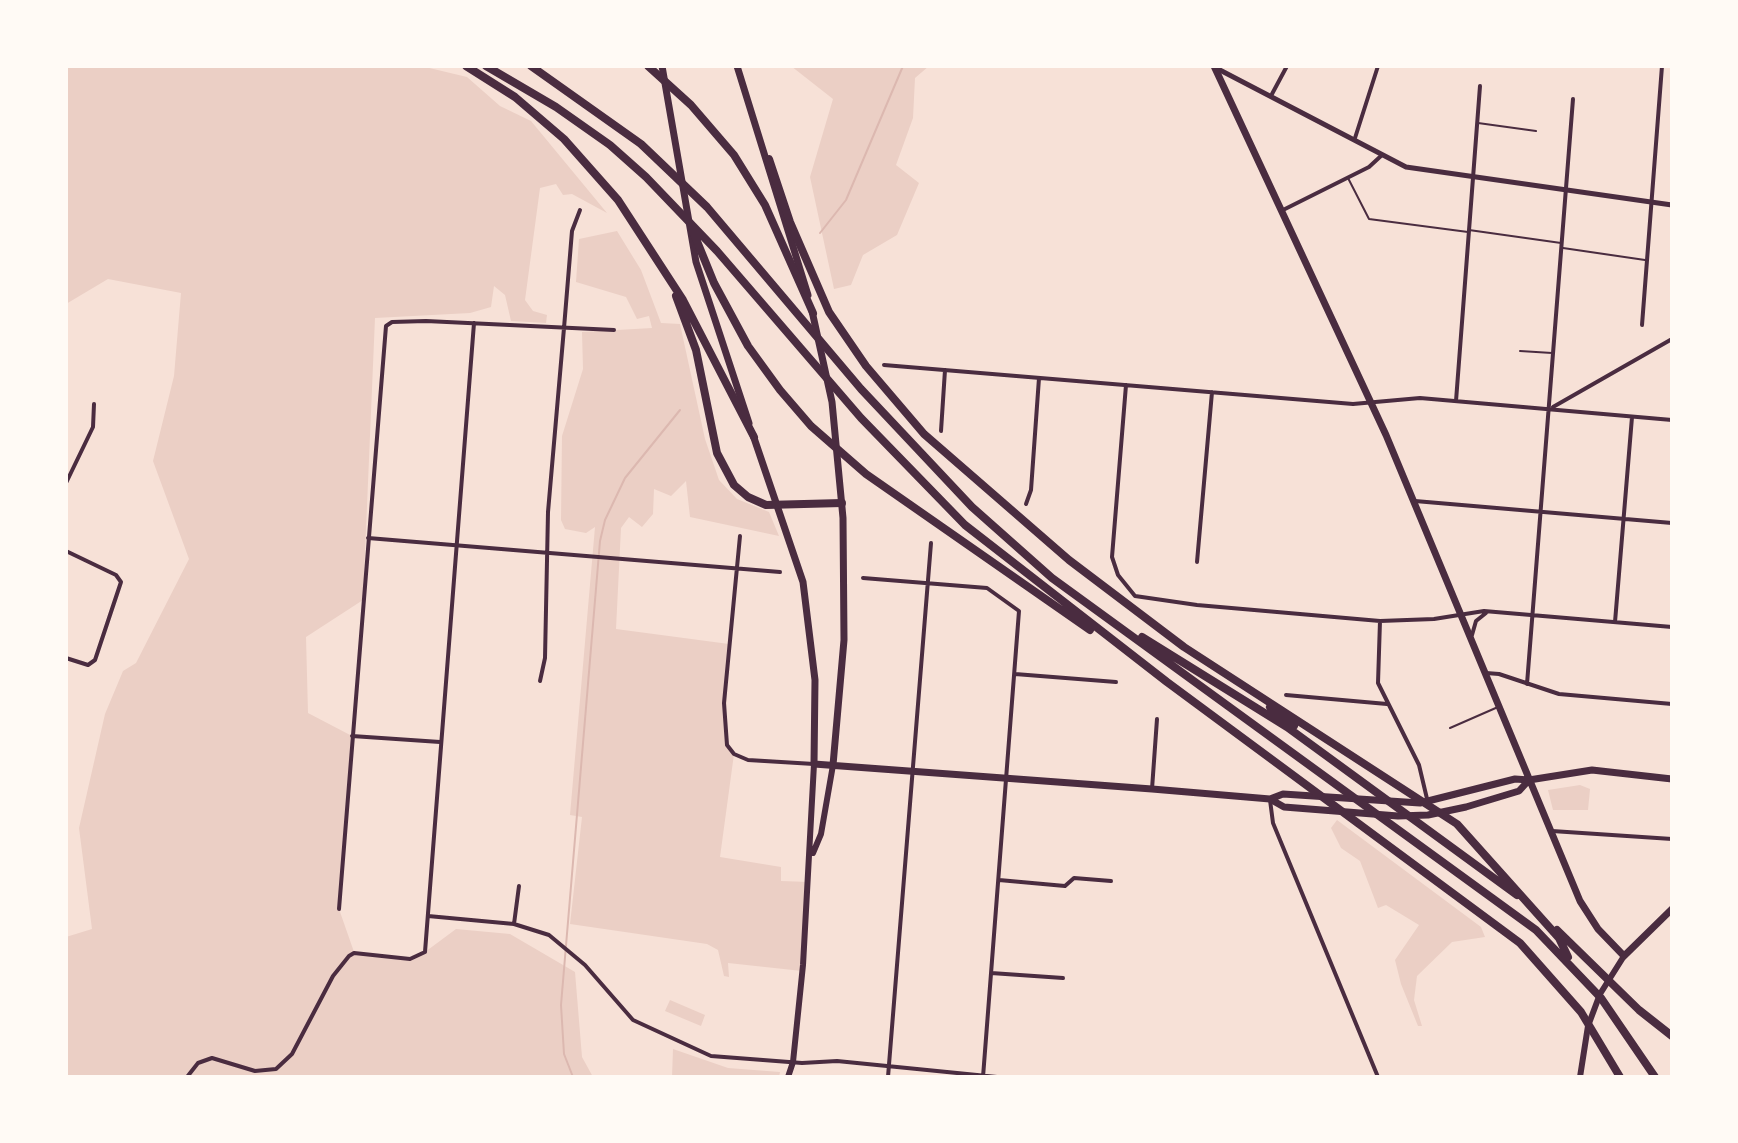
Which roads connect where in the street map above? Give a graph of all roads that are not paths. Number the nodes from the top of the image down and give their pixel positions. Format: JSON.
{"nodes":[{"id":1,"x":466,"y":66,"type":"edge"},
{"id":2,"x":486,"y":66,"type":"edge"},
{"id":3,"x":531,"y":66,"type":"edge"},
{"id":4,"x":648,"y":66,"type":"edge"},
{"id":5,"x":662,"y":66,"type":"edge"},
{"id":6,"x":737,"y":66,"type":"edge"},
{"id":7,"x":1287,"y":66,"type":"edge"},
{"id":8,"x":1378,"y":66,"type":"edge"},
{"id":9,"x":1662,"y":66,"type":"edge"},
{"id":10,"x":1215,"y":67,"type":"edge"},
{"id":11,"x":1480,"y":86,"type":"dead end"},
{"id":12,"x":1272,"y":94,"type":"junction"},
{"id":13,"x":1573,"y":99,"type":"dead end"},
{"id":14,"x":1478,"y":123,"type":"junction"},
{"id":15,"x":1536,"y":131,"type":"dead end"},
{"id":16,"x":1355,"y":138,"type":"junction"},
{"id":17,"x":1382,"y":154,"type":"junction"},
{"id":18,"x":769,"y":159,"type":"junction"},
{"id":19,"x":1474,"y":176,"type":"junction"},
{"id":20,"x":1348,"y":178,"type":"junction"},
{"id":21,"x":1567,"y":190,"type":"junction"},
{"id":22,"x":1649,"y":202,"type":"junction"},
{"id":23,"x":1672,"y":205,"type":"edge"},
{"id":24,"x":580,"y":210,"type":"dead end"},
{"id":25,"x":1283,"y":210,"type":"junction"},
{"id":26,"x":686,"y":214,"type":"junction"},
{"id":27,"x":1469,"y":231,"type":"junction"},
{"id":28,"x":1562,"y":246,"type":"junction"},
{"id":29,"x":1645,"y":260,"type":"junction"},
{"id":30,"x":670,"y":280,"type":"junction"},
{"id":31,"x":813,"y":313,"type":"junction"},
{"id":32,"x":474,"y":323,"type":"junction"},
{"id":33,"x":1642,"y":325,"type":"dead end"},
{"id":34,"x":564,"y":328,"type":"junction"},
{"id":35,"x":614,"y":330,"type":"dead end"},
{"id":36,"x":1672,"y":339,"type":"edge"},
{"id":37,"x":1520,"y":351,"type":"dead end"},
{"id":38,"x":1553,"y":353,"type":"junction"},
{"id":39,"x":884,"y":365,"type":"dead end"},
{"id":40,"x":945,"y":370,"type":"junction"},
{"id":41,"x":1039,"y":378,"type":"junction"},
{"id":42,"x":1126,"y":385,"type":"junction"},
{"id":43,"x":1212,"y":392,"type":"junction"},
{"id":44,"x":1371,"y":401,"type":"junction"},
{"id":45,"x":1456,"y":401,"type":"junction"},
{"id":46,"x":94,"y":404,"type":"dead end"},
{"id":47,"x":1549,"y":409,"type":"junction"},
{"id":48,"x":1632,"y":417,"type":"junction"},
{"id":49,"x":1672,"y":420,"type":"edge"},
{"id":50,"x":941,"y":431,"type":"dead end"},
{"id":51,"x":754,"y":437,"type":"junction"},
{"id":52,"x":66,"y":483,"type":"edge"},
{"id":53,"x":1413,"y":501,"type":"junction"},
{"id":54,"x":842,"y":503,"type":"junction"},
{"id":55,"x":1026,"y":504,"type":"dead end"},
{"id":56,"x":1541,"y":512,"type":"junction"},
{"id":57,"x":1623,"y":519,"type":"junction"},
{"id":58,"x":1672,"y":523,"type":"edge"},
{"id":59,"x":740,"y":536,"type":"dead end"},
{"id":60,"x":368,"y":538,"type":"junction"},
{"id":61,"x":931,"y":543,"type":"dead end"},
{"id":62,"x":456,"y":546,"type":"junction"},
{"id":63,"x":66,"y":551,"type":"edge"},
{"id":64,"x":548,"y":553,"type":"junction"},
{"id":65,"x":1197,"y":562,"type":"dead end"},
{"id":66,"x":737,"y":568,"type":"junction"},
{"id":67,"x":780,"y":572,"type":"dead end"},
{"id":68,"x":863,"y":578,"type":"dead end"},
{"id":69,"x":928,"y":583,"type":"junction"},
{"id":70,"x":1492,"y":612,"type":"junction"},
{"id":71,"x":1461,"y":615,"type":"junction"},
{"id":72,"x":1533,"y":615,"type":"junction"},
{"id":73,"x":1380,"y":621,"type":"junction"},
{"id":74,"x":1615,"y":622,"type":"junction"},
{"id":75,"x":1117,"y":624,"type":"junction"},
{"id":76,"x":1672,"y":627,"type":"edge"},
{"id":77,"x":1471,"y":641,"type":"junction"},
{"id":78,"x":66,"y":658,"type":"edge"},
{"id":79,"x":1485,"y":673,"type":"junction"},
{"id":80,"x":1015,"y":674,"type":"junction"},
{"id":81,"x":540,"y":681,"type":"dead end"},
{"id":82,"x":1116,"y":682,"type":"dead end"},
{"id":83,"x":1167,"y":682,"type":"junction"},
{"id":84,"x":1241,"y":683,"type":"junction"},
{"id":85,"x":1527,"y":684,"type":"junction"},
{"id":86,"x":1286,"y":695,"type":"dead end"},
{"id":87,"x":1387,"y":704,"type":"junction"},
{"id":88,"x":1672,"y":704,"type":"edge"},
{"id":89,"x":1499,"y":707,"type":"junction"},
{"id":90,"x":1157,"y":719,"type":"dead end"},
{"id":91,"x":1450,"y":728,"type":"dead end"},
{"id":92,"x":352,"y":736,"type":"junction"},
{"id":93,"x":440,"y":742,"type":"junction"},
{"id":94,"x":814,"y":764,"type":"junction"},
{"id":95,"x":833,"y":765,"type":"junction"},
{"id":96,"x":1344,"y":767,"type":"junction"},
{"id":97,"x":913,"y":769,"type":"junction"},
{"id":98,"x":1008,"y":777,"type":"junction"},
{"id":99,"x":1672,"y":779,"type":"edge"},
{"id":100,"x":1529,"y":780,"type":"junction"},
{"id":101,"x":1152,"y":789,"type":"junction"},
{"id":102,"x":1270,"y":799,"type":"junction"},
{"id":103,"x":1428,"y":802,"type":"junction"},
{"id":104,"x":1430,"y":815,"type":"junction"},
{"id":105,"x":1410,"y":816,"type":"junction"},
{"id":106,"x":1552,"y":831,"type":"junction"},
{"id":107,"x":1672,"y":839,"type":"edge"},
{"id":108,"x":811,"y":856,"type":"junction"},
{"id":109,"x":999,"y":880,"type":"junction"},
{"id":110,"x":1111,"y":881,"type":"dead end"},
{"id":111,"x":519,"y":886,"type":"dead end"},
{"id":112,"x":339,"y":909,"type":"dead end"},
{"id":113,"x":1672,"y":909,"type":"edge"},
{"id":114,"x":428,"y":916,"type":"junction"},
{"id":115,"x":514,"y":924,"type":"junction"},
{"id":116,"x":1624,"y":956,"type":"junction"},
{"id":117,"x":1569,"y":961,"type":"junction"},
{"id":118,"x":991,"y":973,"type":"junction"},
{"id":119,"x":1063,"y":978,"type":"dead end"},
{"id":120,"x":1672,"y":1036,"type":"edge"},
{"id":121,"x":793,"y":1062,"type":"junction"},
{"id":122,"x":890,"y":1065,"type":"junction"},
{"id":123,"x":983,"y":1076,"type":"edge"},
{"id":124,"x":187,"y":1077,"type":"edge"},
{"id":125,"x":788,"y":1077,"type":"edge"},
{"id":126,"x":888,"y":1077,"type":"edge"},
{"id":127,"x":997,"y":1077,"type":"edge"},
{"id":128,"x":1378,"y":1077,"type":"edge"},
{"id":129,"x":1580,"y":1077,"type":"edge"},
{"id":130,"x":1620,"y":1077,"type":"edge"},
{"id":131,"x":1655,"y":1077,"type":"edge"}],
"edges":[{"from":1,"to":30,"type":"highway"},
{"from":2,"to":83,"type":"highway"},
{"from":3,"to":75,"type":"highway"},
{"from":4,"to":31,"type":"highway"},
{"from":5,"to":26,"type":"main road"},
{"from":6,"to":18,"type":"main road"},
{"from":7,"to":12,"type":"street"},
{"from":8,"to":16,"type":"street"},
{"from":9,"to":22,"type":"street"},
{"from":10,"to":12,"type":"street"},
{"from":10,"to":25,"type":"main road"},
{"from":11,"to":14,"type":"street"},
{"from":12,"to":16,"type":"street"},
{"from":13,"to":21,"type":"street"},
{"from":14,"to":15,"type":"lane"},
{"from":14,"to":19,"type":"street"},
{"from":16,"to":17,"type":"street"},
{"from":17,"to":19,"type":"street"},
{"from":17,"to":20,"type":"street"},
{"from":18,"to":31,"type":"main road"},
{"from":18,"to":84,"type":"highway"},
{"from":19,"to":21,"type":"street"},
{"from":19,"to":27,"type":"street"},
{"from":20,"to":25,"type":"street"},
{"from":20,"to":27,"type":"lane"},
{"from":21,"to":22,"type":"street"},
{"from":21,"to":28,"type":"street"},
{"from":22,"to":23,"type":"street"},
{"from":22,"to":29,"type":"street"},
{"from":24,"to":34,"type":"street"},
{"from":25,"to":44,"type":"main road"},
{"from":26,"to":51,"type":"main road"},
{"from":26,"to":83,"type":"highway"},
{"from":27,"to":28,"type":"lane"},
{"from":27,"to":45,"type":"street"},
{"from":28,"to":29,"type":"lane"},
{"from":28,"to":38,"type":"street"},
{"from":29,"to":33,"type":"street"},
{"from":30,"to":51,"type":"highway"},
{"from":30,"to":54,"type":"highway"},
{"from":31,"to":54,"type":"main road"},
{"from":32,"to":34,"type":"street"},
{"from":32,"to":60,"type":"street"},
{"from":32,"to":62,"type":"street"},
{"from":34,"to":35,"type":"street"},
{"from":34,"to":64,"type":"street"},
{"from":36,"to":47,"type":"street"},
{"from":37,"to":38,"type":"lane"},
{"from":38,"to":47,"type":"street"},
{"from":39,"to":40,"type":"street"},
{"from":40,"to":41,"type":"street"},
{"from":40,"to":50,"type":"street"},
{"from":41,"to":42,"type":"street"},
{"from":41,"to":55,"type":"street"},
{"from":42,"to":43,"type":"street"},
{"from":42,"to":73,"type":"street"},
{"from":43,"to":44,"type":"street"},
{"from":43,"to":65,"type":"street"},
{"from":44,"to":45,"type":"street"},
{"from":44,"to":53,"type":"main road"},
{"from":45,"to":47,"type":"street"},
{"from":46,"to":52,"type":"street"},
{"from":47,"to":48,"type":"street"},
{"from":47,"to":56,"type":"street"},
{"from":48,"to":49,"type":"street"},
{"from":48,"to":57,"type":"street"},
{"from":51,"to":94,"type":"main road"},
{"from":53,"to":56,"type":"street"},
{"from":53,"to":71,"type":"main road"},
{"from":54,"to":95,"type":"main road"},
{"from":56,"to":57,"type":"street"},
{"from":56,"to":72,"type":"street"},
{"from":57,"to":58,"type":"street"},
{"from":57,"to":74,"type":"street"},
{"from":59,"to":66,"type":"street"},
{"from":60,"to":62,"type":"street"},
{"from":60,"to":92,"type":"street"},
{"from":61,"to":69,"type":"street"},
{"from":62,"to":64,"type":"street"},
{"from":62,"to":93,"type":"street"},
{"from":63,"to":78,"type":"street"},
{"from":64,"to":66,"type":"street"},
{"from":64,"to":81,"type":"street"},
{"from":66,"to":67,"type":"street"},
{"from":66,"to":94,"type":"street"},
{"from":68,"to":69,"type":"street"},
{"from":69,"to":80,"type":"street"},
{"from":69,"to":97,"type":"street"},
{"from":70,"to":71,"type":"street"},
{"from":70,"to":72,"type":"street"},
{"from":70,"to":77,"type":"street"},
{"from":71,"to":73,"type":"street"},
{"from":71,"to":77,"type":"main road"},
{"from":72,"to":74,"type":"street"},
{"from":72,"to":85,"type":"street"},
{"from":73,"to":87,"type":"street"},
{"from":74,"to":76,"type":"street"},
{"from":75,"to":96,"type":"highway"},
{"from":75,"to":117,"type":"highway"},
{"from":77,"to":79,"type":"main road"},
{"from":79,"to":85,"type":"street"},
{"from":79,"to":89,"type":"main road"},
{"from":80,"to":82,"type":"street"},
{"from":80,"to":98,"type":"street"},
{"from":83,"to":130,"type":"highway"},
{"from":84,"to":96,"type":"highway"},
{"from":84,"to":117,"type":"highway"},
{"from":85,"to":88,"type":"street"},
{"from":86,"to":87,"type":"street"},
{"from":87,"to":103,"type":"street"},
{"from":89,"to":91,"type":"lane"},
{"from":89,"to":100,"type":"main road"},
{"from":90,"to":101,"type":"street"},
{"from":92,"to":93,"type":"street"},
{"from":92,"to":112,"type":"street"},
{"from":93,"to":114,"type":"street"},
{"from":94,"to":95,"type":"main road"},
{"from":94,"to":108,"type":"main road"},
{"from":95,"to":97,"type":"main road"},
{"from":95,"to":108,"type":"main road"},
{"from":96,"to":105,"type":"highway"},
{"from":97,"to":98,"type":"main road"},
{"from":97,"to":122,"type":"street"},
{"from":98,"to":101,"type":"main road"},
{"from":98,"to":109,"type":"street"},
{"from":99,"to":100,"type":"main road"},
{"from":100,"to":103,"type":"main road"},
{"from":100,"to":104,"type":"main road"},
{"from":100,"to":106,"type":"main road"},
{"from":101,"to":102,"type":"main road"},
{"from":102,"to":103,"type":"main road"},
{"from":102,"to":105,"type":"main road"},
{"from":102,"to":128,"type":"street"},
{"from":103,"to":104,"type":"street"},
{"from":104,"to":105,"type":"main road"},
{"from":105,"to":120,"type":"highway"},
{"from":106,"to":107,"type":"street"},
{"from":106,"to":116,"type":"main road"},
{"from":108,"to":121,"type":"main road"},
{"from":109,"to":110,"type":"street"},
{"from":109,"to":118,"type":"street"},
{"from":111,"to":115,"type":"street"},
{"from":113,"to":116,"type":"main road"},
{"from":114,"to":115,"type":"street"},
{"from":114,"to":124,"type":"street"},
{"from":115,"to":121,"type":"street"},
{"from":116,"to":129,"type":"main road"},
{"from":117,"to":131,"type":"highway"},
{"from":118,"to":119,"type":"street"},
{"from":118,"to":123,"type":"street"},
{"from":121,"to":122,"type":"street"},
{"from":121,"to":125,"type":"main road"},
{"from":122,"to":123,"type":"street"},
{"from":122,"to":126,"type":"street"},
{"from":123,"to":127,"type":"street"}]}
